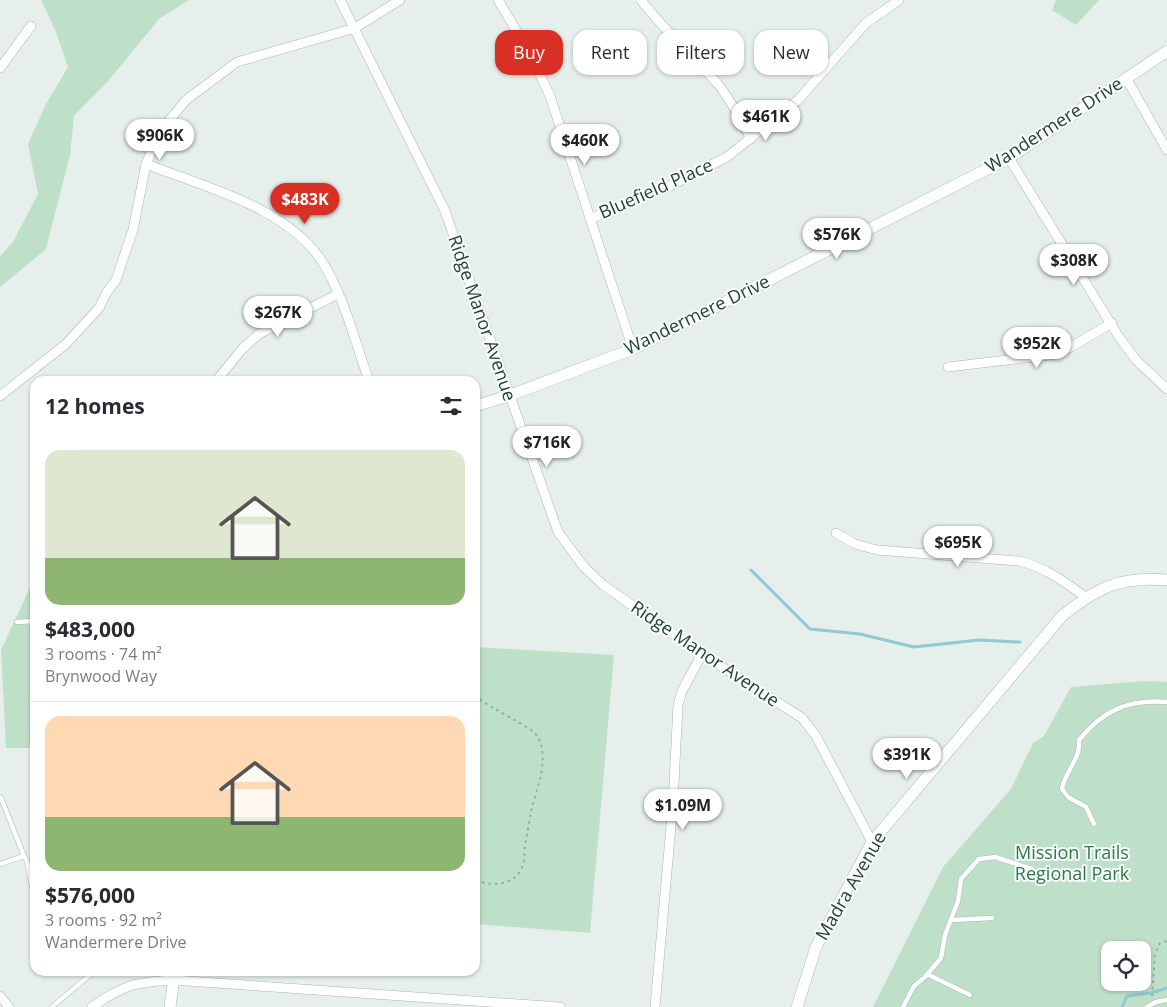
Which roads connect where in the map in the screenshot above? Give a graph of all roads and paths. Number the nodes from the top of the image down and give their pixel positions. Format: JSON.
{"nodes":[{"id":1,"x":340,"y":0,"type":"edge"},
{"id":2,"x":400,"y":0,"type":"edge"},
{"id":3,"x":498,"y":0,"type":"edge"},
{"id":4,"x":642,"y":0,"type":"edge"},
{"id":5,"x":899,"y":0,"type":"edge"},
{"id":6,"x":31,"y":26,"type":"dead end"},
{"id":7,"x":355,"y":28,"type":"junction"},
{"id":8,"x":1167,"y":51,"type":"edge"},
{"id":9,"x":0,"y":68,"type":"edge"},
{"id":10,"x":1126,"y":78,"type":"junction"},
{"id":11,"x":751,"y":139,"type":"junction"},
{"id":12,"x":1167,"y":150,"type":"edge"},
{"id":13,"x":1010,"y":158,"type":"junction"},
{"id":14,"x":146,"y":164,"type":"junction"},
{"id":15,"x":590,"y":219,"type":"junction"},
{"id":16,"x":338,"y":294,"type":"junction"},
{"id":17,"x":1112,"y":323,"type":"junction"},
{"id":18,"x":633,"y":349,"type":"junction"},
{"id":19,"x":948,"y":367,"type":"dead end"},
{"id":20,"x":220,"y":376,"type":"edge"},
{"id":21,"x":367,"y":376,"type":"edge"},
{"id":22,"x":1167,"y":389,"type":"edge"},
{"id":23,"x":0,"y":396,"type":"edge"},
{"id":24,"x":508,"y":396,"type":"junction"},
{"id":25,"x":480,"y":404,"type":"edge"},
{"id":26,"x":836,"y":533,"type":"dead end"},
{"id":27,"x":1167,"y":580,"type":"edge"},
{"id":28,"x":1086,"y":596,"type":"junction"},
{"id":29,"x":30,"y":621,"type":"edge"},
{"id":30,"x":17,"y":622,"type":"dead end"},
{"id":31,"x":702,"y":654,"type":"junction"},
{"id":32,"x":480,"y":699,"type":"edge"},
{"id":33,"x":1167,"y":702,"type":"edge"},
{"id":34,"x":1,"y":798,"type":"edge"},
{"id":35,"x":1094,"y":824,"type":"dead end"},
{"id":36,"x":872,"y":842,"type":"junction"},
{"id":37,"x":24,"y":856,"type":"junction"},
{"id":38,"x":0,"y":864,"type":"edge"},
{"id":39,"x":1032,"y":869,"type":"dead end"},
{"id":40,"x":30,"y":876,"type":"edge"},
{"id":41,"x":480,"y":881,"type":"edge"},
{"id":42,"x":992,"y":918,"type":"dead end"},
{"id":43,"x":951,"y":920,"type":"junction"},
{"id":44,"x":1167,"y":941,"type":"edge"},
{"id":45,"x":927,"y":974,"type":"junction"},
{"id":46,"x":89,"y":976,"type":"edge"},
{"id":47,"x":174,"y":976,"type":"edge"},
{"id":48,"x":970,"y":995,"type":"dead end"},
{"id":49,"x":0,"y":996,"type":"edge"},
{"id":50,"x":1167,"y":1000,"type":"edge"},
{"id":51,"x":1152,"y":1004,"type":"junction"},
{"id":52,"x":9,"y":1007,"type":"edge"},
{"id":53,"x":52,"y":1007,"type":"edge"},
{"id":54,"x":92,"y":1007,"type":"edge"},
{"id":55,"x":170,"y":1007,"type":"edge"},
{"id":56,"x":560,"y":1007,"type":"edge"},
{"id":57,"x":655,"y":1007,"type":"edge"},
{"id":58,"x":796,"y":1007,"type":"edge"},
{"id":59,"x":903,"y":1007,"type":"edge"},
{"id":60,"x":1147,"y":1007,"type":"edge"}],
"edges":[{"from":1,"to":7,"type":"street","name":"Ridge Manor Avenue"},
{"from":2,"to":7,"type":"street"},
{"from":3,"to":15,"type":"street"},
{"from":4,"to":11,"type":"street"},
{"from":5,"to":11,"type":"street","name":"Bluefield Place"},
{"from":6,"to":9,"type":"street"},
{"from":7,"to":14,"type":"street"},
{"from":7,"to":24,"type":"street","name":"Ridge Manor Avenue"},
{"from":8,"to":10,"type":"street","name":"Wandermere Drive"},
{"from":10,"to":12,"type":"street"},
{"from":10,"to":13,"type":"street","name":"Wandermere Drive"},
{"from":11,"to":15,"type":"street","name":"Bluefield Place"},
{"from":13,"to":17,"type":"street"},
{"from":13,"to":18,"type":"street","name":"Wandermere Drive"},
{"from":14,"to":16,"type":"street"},
{"from":14,"to":23,"type":"street"},
{"from":15,"to":18,"type":"street"},
{"from":16,"to":20,"type":"street"},
{"from":16,"to":21,"type":"street"},
{"from":17,"to":19,"type":"street"},
{"from":17,"to":22,"type":"street"},
{"from":18,"to":24,"type":"street","name":"Wandermere Drive"},
{"from":24,"to":25,"type":"street","name":"Wandermere Drive"},
{"from":24,"to":31,"type":"street","name":"Ridge Manor Avenue"},
{"from":26,"to":28,"type":"street"},
{"from":27,"to":28,"type":"street","name":"Madra Avenue"},
{"from":28,"to":36,"type":"street","name":"Madra Avenue"},
{"from":29,"to":30,"type":"lane"},
{"from":31,"to":36,"type":"street","name":"Ridge Manor Avenue"},
{"from":31,"to":57,"type":"street"},
{"from":32,"to":41,"type":"path"},
{"from":33,"to":35,"type":"lane"},
{"from":34,"to":37,"type":"lane"},
{"from":36,"to":58,"type":"street","name":"Madra Avenue"},
{"from":37,"to":38,"type":"lane"},
{"from":37,"to":40,"type":"lane"},
{"from":39,"to":43,"type":"lane"},
{"from":42,"to":43,"type":"lane"},
{"from":43,"to":45,"type":"lane"},
{"from":44,"to":51,"type":"path"},
{"from":45,"to":48,"type":"lane"},
{"from":45,"to":59,"type":"lane"},
{"from":46,"to":53,"type":"lane"},
{"from":47,"to":54,"type":"street"},
{"from":47,"to":55,"type":"street"},
{"from":47,"to":56,"type":"street"},
{"from":49,"to":52,"type":"street"},
{"from":50,"to":51,"type":"lane"},
{"from":51,"to":60,"type":"lane"}]}
